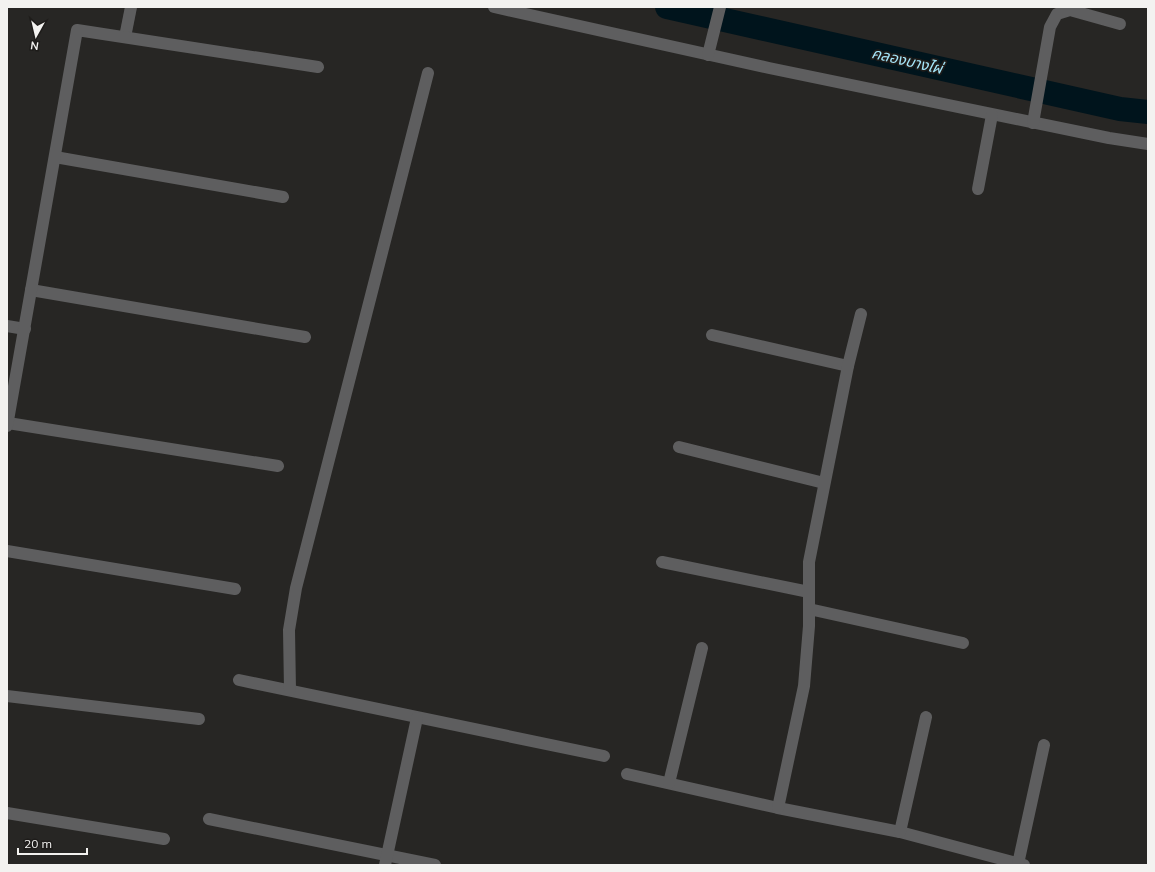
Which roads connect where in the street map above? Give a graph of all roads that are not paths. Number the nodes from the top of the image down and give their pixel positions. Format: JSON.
{"nodes":[{"id":1,"x":131,"y":7,"type":"edge"},
{"id":2,"x":494,"y":7,"type":"edge"},
{"id":3,"x":720,"y":8,"type":"edge"},
{"id":4,"x":1120,"y":24,"type":"dead end"},
{"id":5,"x":125,"y":37,"type":"junction"},
{"id":6,"x":708,"y":55,"type":"junction"},
{"id":7,"x":318,"y":67,"type":"dead end"},
{"id":8,"x":428,"y":73,"type":"dead end"},
{"id":9,"x":992,"y":115,"type":"junction"},
{"id":10,"x":1033,"y":123,"type":"junction"},
{"id":11,"x":1148,"y":144,"type":"edge"},
{"id":12,"x":55,"y":157,"type":"junction"},
{"id":13,"x":978,"y":189,"type":"dead end"},
{"id":14,"x":283,"y":197,"type":"dead end"},
{"id":15,"x":31,"y":290,"type":"junction"},
{"id":16,"x":861,"y":314,"type":"dead end"},
{"id":17,"x":7,"y":326,"type":"edge"},
{"id":18,"x":25,"y":329,"type":"junction"},
{"id":19,"x":712,"y":335,"type":"dead end"},
{"id":20,"x":305,"y":337,"type":"dead end"},
{"id":21,"x":848,"y":366,"type":"junction"},
{"id":22,"x":7,"y":425,"type":"edge"},
{"id":23,"x":679,"y":448,"type":"dead end"},
{"id":24,"x":278,"y":466,"type":"dead end"},
{"id":25,"x":824,"y":482,"type":"junction"},
{"id":26,"x":7,"y":551,"type":"edge"},
{"id":27,"x":662,"y":562,"type":"dead end"},
{"id":28,"x":236,"y":590,"type":"dead end"},
{"id":29,"x":809,"y":592,"type":"junction"},
{"id":30,"x":809,"y":610,"type":"junction"},
{"id":31,"x":963,"y":643,"type":"dead end"},
{"id":32,"x":702,"y":648,"type":"dead end"},
{"id":33,"x":238,"y":680,"type":"dead end"},
{"id":34,"x":290,"y":690,"type":"junction"},
{"id":35,"x":7,"y":696,"type":"edge"},
{"id":36,"x":926,"y":717,"type":"dead end"},
{"id":37,"x":417,"y":718,"type":"junction"},
{"id":38,"x":199,"y":719,"type":"dead end"},
{"id":39,"x":1044,"y":744,"type":"dead end"},
{"id":40,"x":604,"y":756,"type":"dead end"},
{"id":41,"x":627,"y":774,"type":"dead end"},
{"id":42,"x":669,"y":783,"type":"junction"},
{"id":43,"x":778,"y":808,"type":"junction"},
{"id":44,"x":7,"y":813,"type":"edge"},
{"id":45,"x":209,"y":820,"type":"dead end"},
{"id":46,"x":900,"y":832,"type":"junction"},
{"id":47,"x":164,"y":839,"type":"dead end"},
{"id":48,"x":386,"y":860,"type":"edge"},
{"id":49,"x":1021,"y":864,"type":"edge"},
{"id":50,"x":435,"y":865,"type":"edge"}],
"edges":[{"from":1,"to":5,"type":"street"},
{"from":2,"to":6,"type":"street"},
{"from":3,"to":6,"type":"street"},
{"from":4,"to":10,"type":"street"},
{"from":5,"to":7,"type":"street"},
{"from":5,"to":12,"type":"street"},
{"from":6,"to":9,"type":"street"},
{"from":8,"to":34,"type":"street"},
{"from":9,"to":10,"type":"street"},
{"from":9,"to":13,"type":"street"},
{"from":10,"to":11,"type":"street"},
{"from":12,"to":14,"type":"street"},
{"from":12,"to":15,"type":"street"},
{"from":15,"to":18,"type":"street"},
{"from":15,"to":20,"type":"street"},
{"from":16,"to":21,"type":"street"},
{"from":17,"to":18,"type":"street"},
{"from":18,"to":22,"type":"street"},
{"from":19,"to":21,"type":"street"},
{"from":21,"to":25,"type":"street"},
{"from":22,"to":24,"type":"street"},
{"from":23,"to":25,"type":"street"},
{"from":25,"to":29,"type":"street"},
{"from":26,"to":28,"type":"street"},
{"from":27,"to":29,"type":"street"},
{"from":29,"to":30,"type":"street"},
{"from":30,"to":31,"type":"street"},
{"from":30,"to":43,"type":"street"},
{"from":32,"to":42,"type":"street"},
{"from":33,"to":34,"type":"street"},
{"from":34,"to":37,"type":"street"},
{"from":35,"to":38,"type":"street"},
{"from":36,"to":46,"type":"street"},
{"from":37,"to":40,"type":"street"},
{"from":37,"to":48,"type":"street"},
{"from":39,"to":49,"type":"street"},
{"from":41,"to":42,"type":"street"},
{"from":42,"to":43,"type":"street"},
{"from":43,"to":46,"type":"street"},
{"from":44,"to":47,"type":"street"},
{"from":45,"to":48,"type":"street"},
{"from":46,"to":49,"type":"street"},
{"from":48,"to":50,"type":"street"}]}
